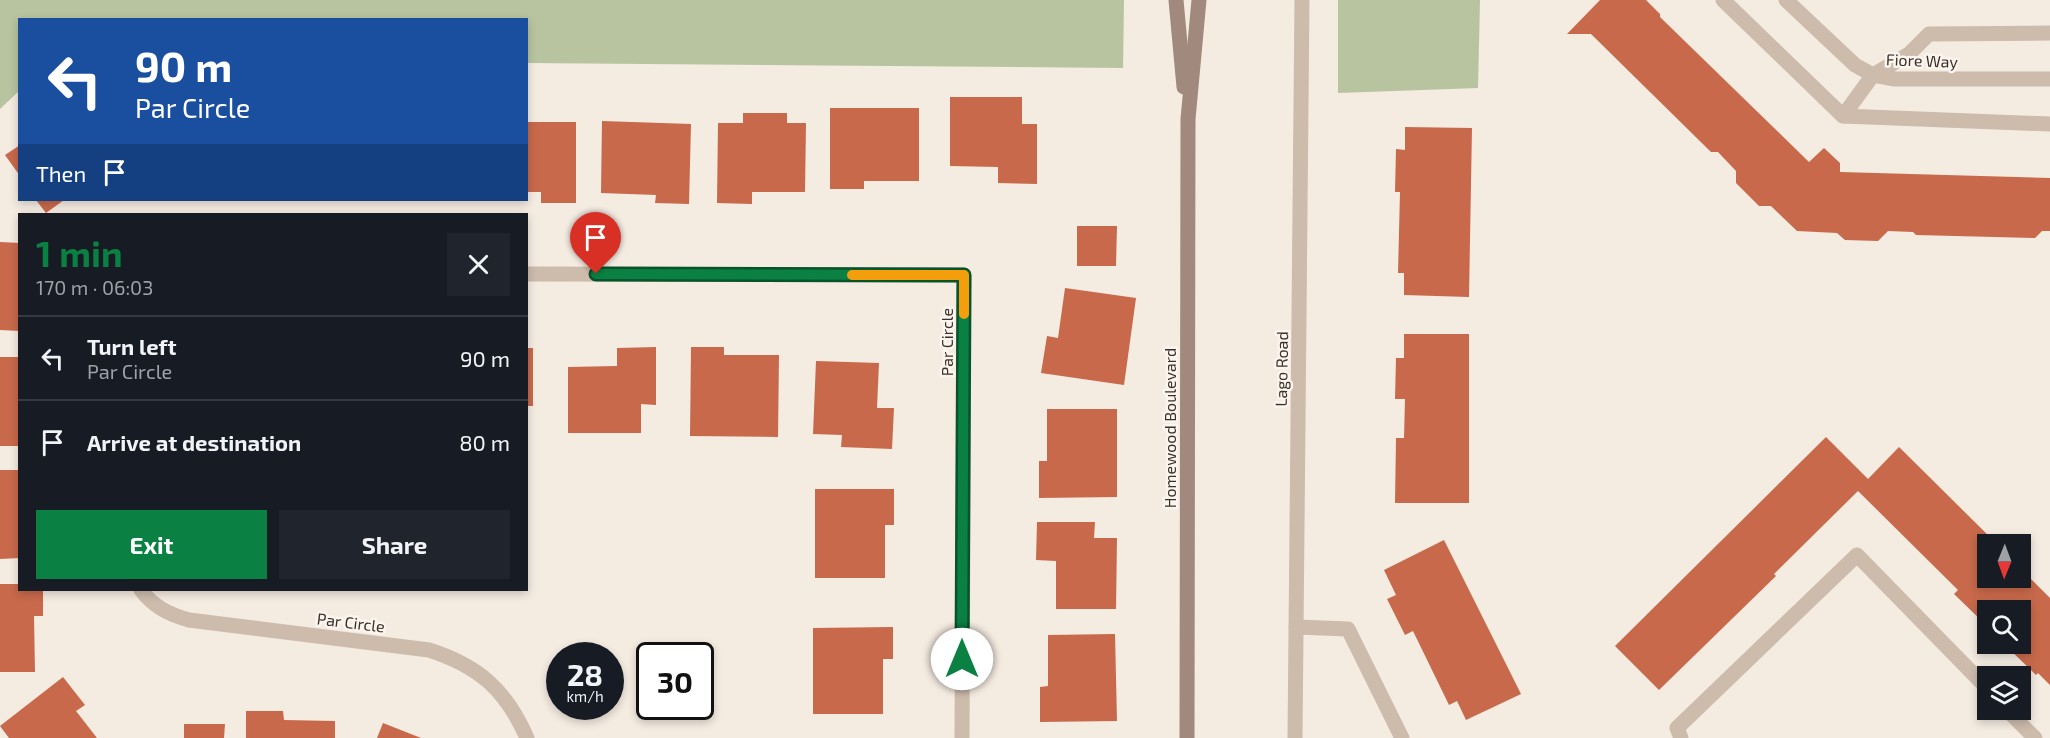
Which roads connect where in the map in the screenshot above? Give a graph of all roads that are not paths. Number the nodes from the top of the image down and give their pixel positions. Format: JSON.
{"nodes":[{"id":1,"x":1176,"y":0,"type":"edge"},
{"id":2,"x":1199,"y":0,"type":"edge"},
{"id":3,"x":1302,"y":0,"type":"edge"},
{"id":4,"x":1723,"y":0,"type":"edge"},
{"id":5,"x":1786,"y":0,"type":"edge"},
{"id":6,"x":2050,"y":33,"type":"edge"},
{"id":7,"x":1873,"y":75,"type":"junction"},
{"id":8,"x":2050,"y":79,"type":"edge"},
{"id":9,"x":1843,"y":116,"type":"junction"},
{"id":10,"x":1188,"y":119,"type":"junction"},
{"id":11,"x":2050,"y":124,"type":"edge"},
{"id":12,"x":528,"y":274,"type":"edge"},
{"id":13,"x":142,"y":591,"type":"edge"},
{"id":14,"x":1296,"y":627,"type":"junction"},
{"id":15,"x":1977,"y":678,"type":"edge"},
{"id":16,"x":2017,"y":720,"type":"edge"},
{"id":17,"x":528,"y":738,"type":"edge"},
{"id":18,"x":962,"y":738,"type":"edge"},
{"id":19,"x":1187,"y":738,"type":"edge"},
{"id":20,"x":1295,"y":738,"type":"edge"},
{"id":21,"x":1402,"y":738,"type":"edge"},
{"id":22,"x":1681,"y":738,"type":"edge"},
{"id":23,"x":2035,"y":738,"type":"edge"}],
"edges":[{"from":1,"to":10,"type":"street","name":"Homewood Boulevard"},
{"from":2,"to":10,"type":"street","name":"Homewood Boulevard"},
{"from":3,"to":14,"type":"street","name":"Lago Road"},
{"from":4,"to":9,"type":"street"},
{"from":5,"to":7,"type":"street","name":"Fiore Way"},
{"from":6,"to":7,"type":"street"},
{"from":7,"to":8,"type":"street","name":"Fiore Way"},
{"from":7,"to":9,"type":"street"},
{"from":9,"to":11,"type":"street"},
{"from":10,"to":19,"type":"street","name":"Homewood Boulevard"},
{"from":12,"to":18,"type":"street","name":"Par Circle"},
{"from":13,"to":17,"type":"street","name":"Par Circle"},
{"from":14,"to":20,"type":"street","name":"Lago Road"},
{"from":14,"to":21,"type":"street"},
{"from":15,"to":22,"type":"street"},
{"from":16,"to":23,"type":"street"}]}
